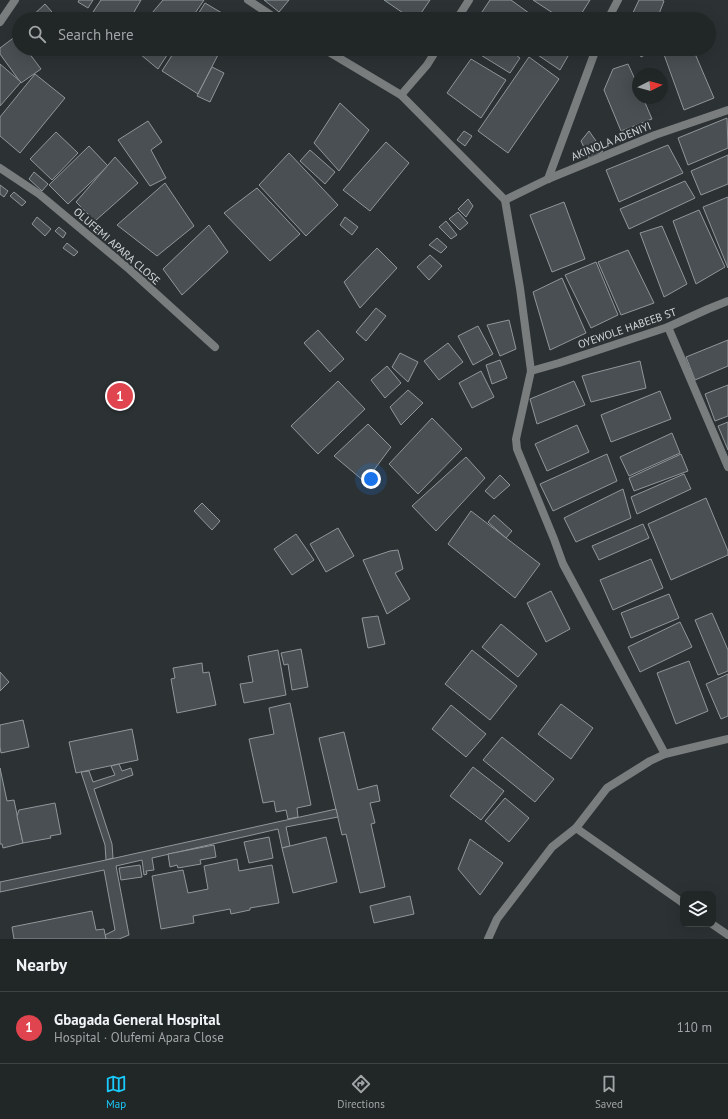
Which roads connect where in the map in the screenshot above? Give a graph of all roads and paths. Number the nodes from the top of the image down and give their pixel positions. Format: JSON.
{"nodes":[{"id":1,"x":16,"y":0,"type":"edge"},
{"id":2,"x":248,"y":0,"type":"edge"},
{"id":3,"x":469,"y":0,"type":"edge"},
{"id":4,"x":618,"y":0,"type":"edge"},
{"id":5,"x":266,"y":12,"type":"edge"},
{"id":6,"x":461,"y":12,"type":"edge"},
{"id":7,"x":612,"y":12,"type":"edge"},
{"id":8,"x":0,"y":22,"type":"edge"},
{"id":9,"x":336,"y":56,"type":"edge"},
{"id":10,"x":433,"y":56,"type":"edge"},
{"id":11,"x":593,"y":56,"type":"edge"},
{"id":12,"x":401,"y":95,"type":"junction"},
{"id":13,"x":728,"y":110,"type":"edge"},
{"id":14,"x":0,"y":168,"type":"edge"},
{"id":15,"x":548,"y":179,"type":"junction"},
{"id":16,"x":505,"y":200,"type":"junction"},
{"id":17,"x":728,"y":301,"type":"edge"},
{"id":18,"x":668,"y":327,"type":"junction"},
{"id":19,"x":215,"y":347,"type":"dead end"},
{"id":20,"x":532,"y":371,"type":"junction"},
{"id":21,"x":728,"y":467,"type":"edge"},
{"id":22,"x":728,"y":739,"type":"edge"},
{"id":23,"x":665,"y":754,"type":"junction"},
{"id":24,"x":576,"y":828,"type":"junction"},
{"id":25,"x":680,"y":901,"type":"edge"},
{"id":26,"x":716,"y":927,"type":"edge"},
{"id":27,"x":728,"y":935,"type":"edge"},
{"id":28,"x":488,"y":939,"type":"edge"}],
"edges":[{"from":1,"to":8,"type":"street"},
{"from":2,"to":5,"type":"street"},
{"from":3,"to":6,"type":"street"},
{"from":4,"to":7,"type":"street"},
{"from":9,"to":12,"type":"street"},
{"from":10,"to":12,"type":"street"},
{"from":11,"to":15,"type":"street"},
{"from":12,"to":16,"type":"street"},
{"from":13,"to":15,"type":"street","name":"AKINOLA ADENIYI"},
{"from":14,"to":19,"type":"street","name":"OLUFEMI APARA CLOSE"},
{"from":15,"to":16,"type":"street","name":"AKINOLA ADENIYI"},
{"from":16,"to":20,"type":"street"},
{"from":17,"to":18,"type":"street","name":"OYEWOLE HABEEB ST"},
{"from":18,"to":20,"type":"street","name":"OYEWOLE HABEEB ST"},
{"from":18,"to":21,"type":"street"},
{"from":20,"to":23,"type":"street"},
{"from":22,"to":23,"type":"street"},
{"from":23,"to":24,"type":"street"},
{"from":24,"to":25,"type":"street"},
{"from":24,"to":28,"type":"street"},
{"from":26,"to":27,"type":"street"}]}
